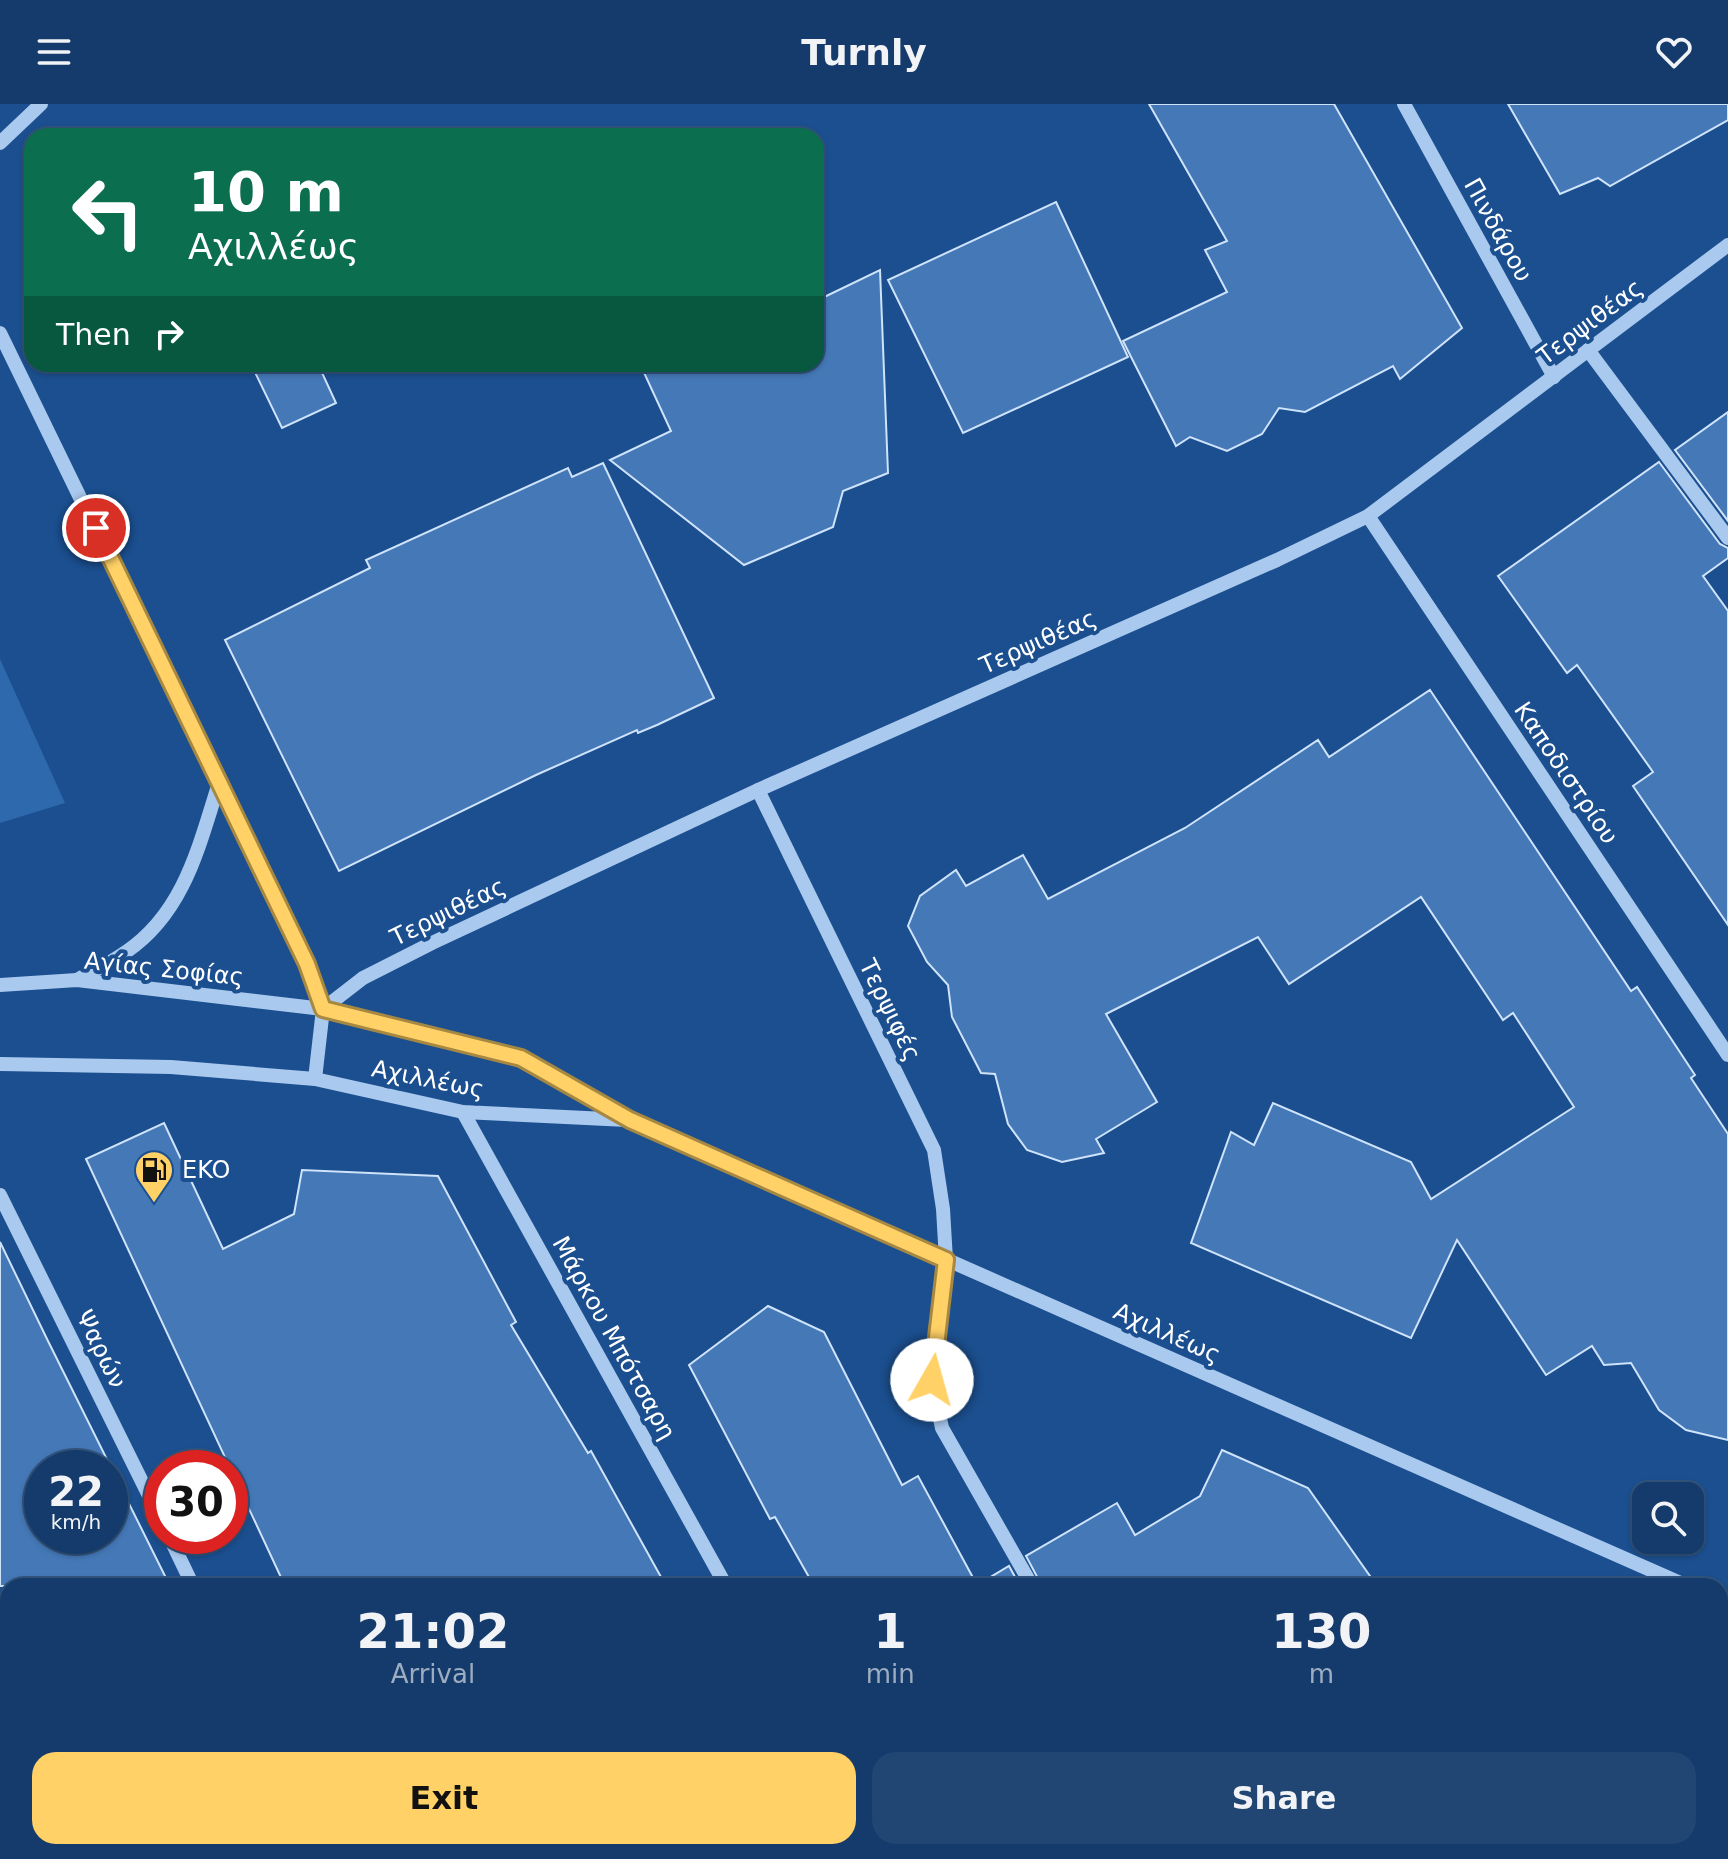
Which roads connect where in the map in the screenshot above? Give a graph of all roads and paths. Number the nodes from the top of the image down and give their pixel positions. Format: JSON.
{"nodes":[{"id":1,"x":41,"y":104,"type":"edge"},
{"id":2,"x":1404,"y":104,"type":"edge"},
{"id":3,"x":0,"y":143,"type":"edge"},
{"id":4,"x":1728,"y":245,"type":"edge"},
{"id":5,"x":0,"y":333,"type":"edge"},
{"id":6,"x":1588,"y":350,"type":"junction"},
{"id":7,"x":1554,"y":377,"type":"junction"},
{"id":8,"x":1368,"y":516,"type":"junction"},
{"id":9,"x":1728,"y":538,"type":"edge"},
{"id":10,"x":220,"y":780,"type":"junction"},
{"id":11,"x":758,"y":790,"type":"junction"},
{"id":12,"x":77,"y":980,"type":"junction"},
{"id":13,"x":0,"y":985,"type":"edge"},
{"id":14,"x":323,"y":1009,"type":"junction"},
{"id":15,"x":1728,"y":1055,"type":"edge"},
{"id":16,"x":0,"y":1064,"type":"edge"},
{"id":17,"x":315,"y":1079,"type":"junction"},
{"id":18,"x":463,"y":1112,"type":"junction"},
{"id":19,"x":630,"y":1120,"type":"junction"},
{"id":20,"x":0,"y":1195,"type":"edge"},
{"id":21,"x":946,"y":1260,"type":"junction"},
{"id":22,"x":144,"y":1486,"type":"edge"},
{"id":23,"x":178,"y":1554,"type":"edge"},
{"id":24,"x":189,"y":1578,"type":"edge"},
{"id":25,"x":722,"y":1578,"type":"edge"},
{"id":26,"x":1027,"y":1578,"type":"edge"},
{"id":27,"x":1669,"y":1578,"type":"edge"}],
"edges":[{"from":1,"to":3,"type":"street"},
{"from":2,"to":7,"type":"street","name":"Πινδάρου"},
{"from":4,"to":6,"type":"street","name":"Τερψιθέας"},
{"from":5,"to":10,"type":"street"},
{"from":6,"to":7,"type":"street","name":"Τερψιθέας"},
{"from":6,"to":9,"type":"street"},
{"from":7,"to":8,"type":"street","name":"Τερψιθέας"},
{"from":8,"to":11,"type":"street","name":"Τερψιθέας"},
{"from":8,"to":15,"type":"street","name":"Καποδιστρίου"},
{"from":10,"to":12,"type":"street"},
{"from":10,"to":14,"type":"street"},
{"from":11,"to":14,"type":"street","name":"Τερψιθέας"},
{"from":11,"to":21,"type":"street","name":"Τερψιφές"},
{"from":12,"to":13,"type":"street","name":"Αγίας Σοφίας"},
{"from":12,"to":14,"type":"street","name":"Αγίας Σοφίας"},
{"from":14,"to":17,"type":"street"},
{"from":14,"to":19,"type":"street","name":"Αχιλλέως"},
{"from":16,"to":17,"type":"street"},
{"from":17,"to":18,"type":"street","name":"Αχιλλέως"},
{"from":18,"to":19,"type":"street","name":"Αχιλλέως"},
{"from":18,"to":25,"type":"street","name":"Μάρκου Μπότσαρη"},
{"from":19,"to":21,"type":"street","name":"Αχιλλέως"},
{"from":20,"to":22,"type":"street","name":"Ψαρών"},
{"from":21,"to":26,"type":"street","name":"Τερψιφές"},
{"from":21,"to":27,"type":"street","name":"Αχιλλέως"},
{"from":23,"to":24,"type":"street"}]}
